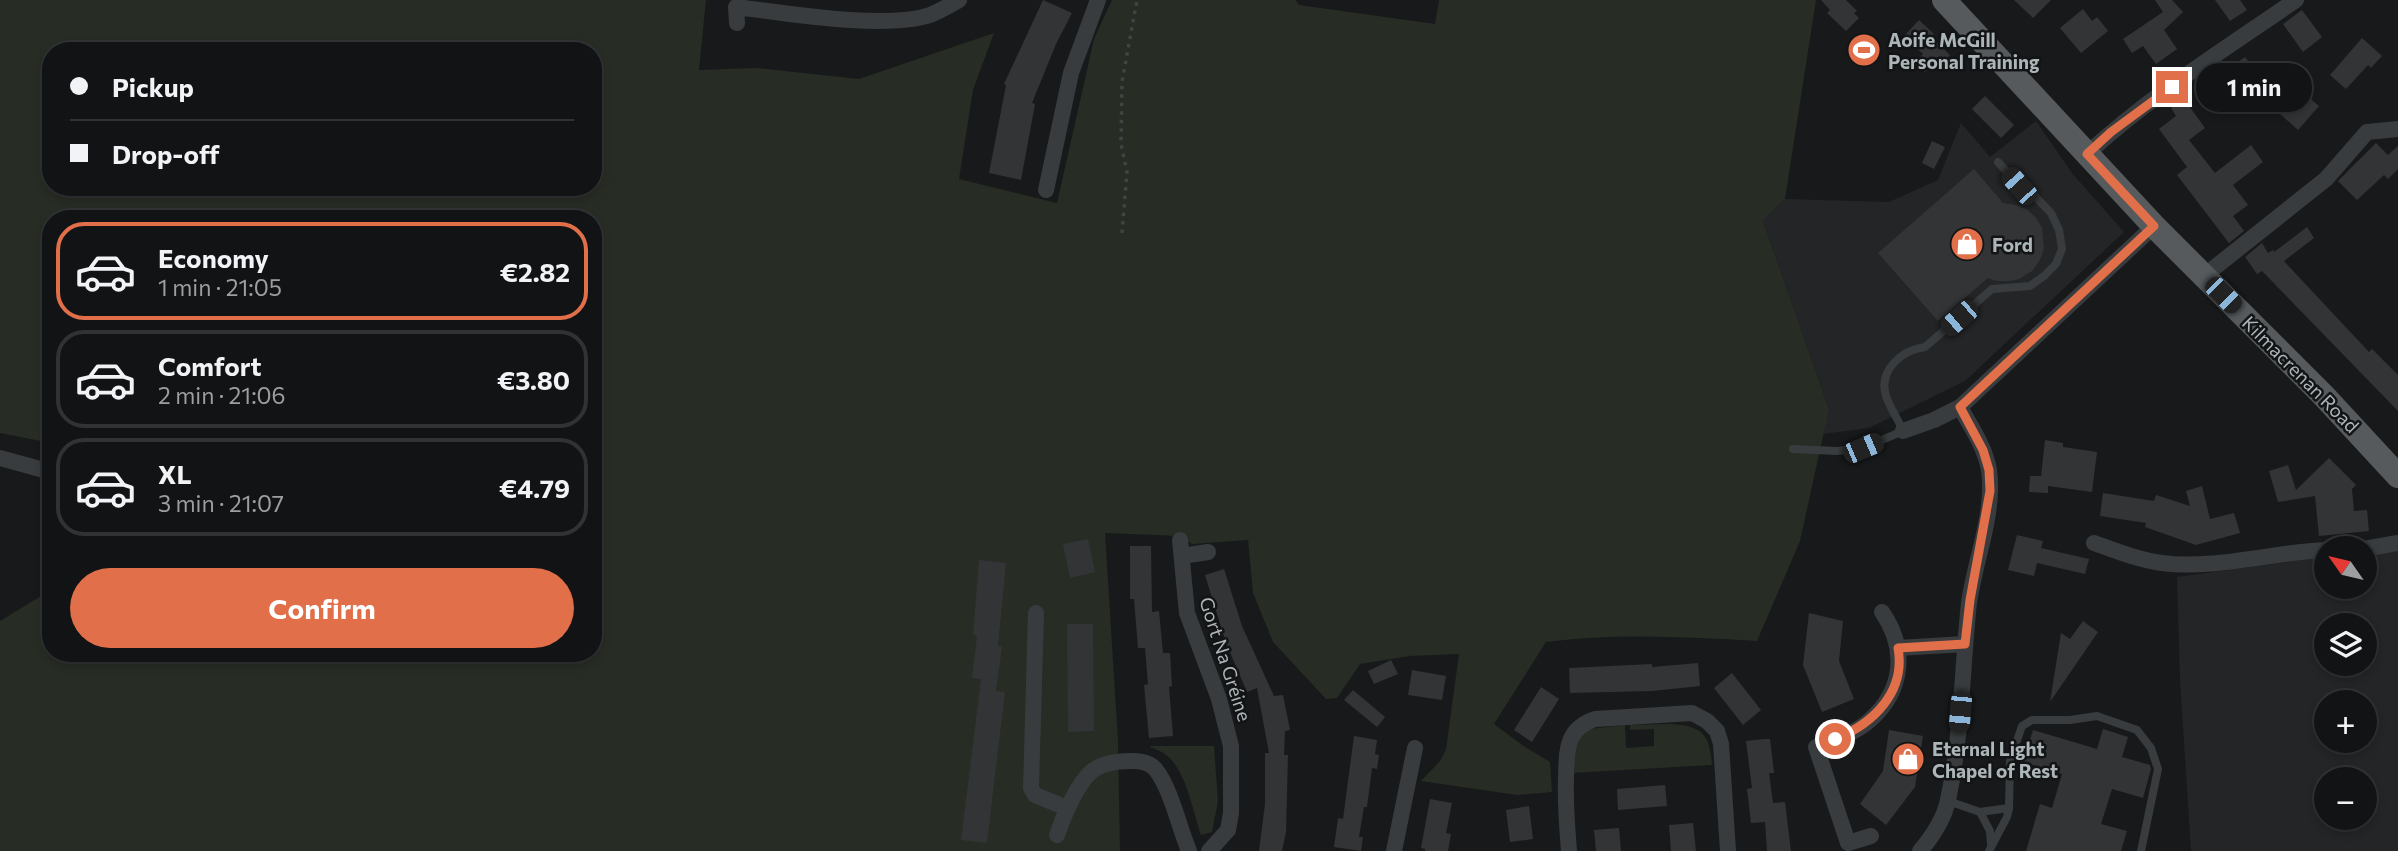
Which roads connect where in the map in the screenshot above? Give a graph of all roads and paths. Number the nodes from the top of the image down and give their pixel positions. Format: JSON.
{"nodes":[{"id":1,"x":959,"y":0,"type":"edge"},
{"id":2,"x":1098,"y":0,"type":"edge"},
{"id":3,"x":1137,"y":0,"type":"edge"},
{"id":4,"x":1944,"y":0,"type":"edge"},
{"id":5,"x":2296,"y":0,"type":"edge"},
{"id":6,"x":737,"y":23,"type":"dead end"},
{"id":7,"x":2398,"y":129,"type":"edge"},
{"id":8,"x":2087,"y":154,"type":"junction"},
{"id":9,"x":1998,"y":162,"type":"dead end"},
{"id":10,"x":1046,"y":190,"type":"dead end"},
{"id":11,"x":2154,"y":226,"type":"junction"},
{"id":12,"x":1122,"y":233,"type":"dead end"},
{"id":13,"x":2204,"y":276,"type":"junction"},
{"id":14,"x":1960,"y":407,"type":"junction"},
{"id":15,"x":1903,"y":431,"type":"junction"},
{"id":16,"x":1793,"y":449,"type":"dead end"},
{"id":17,"x":0,"y":458,"type":"edge"},
{"id":18,"x":42,"y":470,"type":"edge"},
{"id":19,"x":2398,"y":475,"type":"edge"},
{"id":20,"x":2094,"y":543,"type":"dead end"},
{"id":21,"x":2398,"y":543,"type":"edge"},
{"id":22,"x":2377,"y":547,"type":"edge"},
{"id":23,"x":2314,"y":550,"type":"edge"},
{"id":24,"x":1208,"y":552,"type":"dead end"},
{"id":25,"x":1882,"y":612,"type":"dead end"},
{"id":26,"x":1036,"y":613,"type":"dead end"},
{"id":27,"x":1965,"y":644,"type":"junction"},
{"id":28,"x":1898,"y":648,"type":"junction"},
{"id":29,"x":1415,"y":748,"type":"dead end"},
{"id":30,"x":1948,"y":801,"type":"junction"},
{"id":31,"x":1067,"y":808,"type":"junction"},
{"id":32,"x":2009,"y":808,"type":"junction"},
{"id":33,"x":1980,"y":812,"type":"junction"},
{"id":34,"x":1057,"y":835,"type":"dead end"},
{"id":35,"x":1871,"y":836,"type":"dead end"},
{"id":36,"x":1990,"y":849,"type":"edge"},
{"id":37,"x":1189,"y":851,"type":"edge"},
{"id":38,"x":1209,"y":851,"type":"edge"},
{"id":39,"x":1394,"y":851,"type":"edge"},
{"id":40,"x":1569,"y":851,"type":"edge"},
{"id":41,"x":1728,"y":851,"type":"edge"},
{"id":42,"x":1920,"y":851,"type":"edge"},
{"id":43,"x":2141,"y":851,"type":"edge"}],
"edges":[{"from":1,"to":6,"type":"street"},
{"from":2,"to":10,"type":"street"},
{"from":3,"to":12,"type":"path"},
{"from":4,"to":8,"type":"main road","name":"Kilmacrenan Road"},
{"from":5,"to":8,"type":"street"},
{"from":7,"to":13,"type":"street"},
{"from":8,"to":11,"type":"main road","name":"Kilmacrenan Road"},
{"from":9,"to":15,"type":"lane"},
{"from":11,"to":13,"type":"main road","name":"Kilmacrenan Road"},
{"from":11,"to":14,"type":"street"},
{"from":13,"to":19,"type":"main road","name":"Kilmacrenan Road"},
{"from":14,"to":15,"type":"street"},
{"from":14,"to":27,"type":"street"},
{"from":15,"to":16,"type":"lane"},
{"from":17,"to":18,"type":"street"},
{"from":20,"to":23,"type":"street"},
{"from":21,"to":22,"type":"street"},
{"from":24,"to":38,"type":"street","name":"Gort Na Gréine"},
{"from":25,"to":28,"type":"street"},
{"from":26,"to":31,"type":"street"},
{"from":27,"to":28,"type":"street"},
{"from":27,"to":30,"type":"street"},
{"from":28,"to":35,"type":"street"},
{"from":29,"to":39,"type":"street"},
{"from":30,"to":33,"type":"lane"},
{"from":30,"to":42,"type":"street"},
{"from":31,"to":34,"type":"street"},
{"from":31,"to":37,"type":"street"},
{"from":32,"to":33,"type":"lane"},
{"from":32,"to":36,"type":"lane"},
{"from":32,"to":43,"type":"lane"},
{"from":33,"to":36,"type":"lane"},
{"from":40,"to":41,"type":"street"}]}
